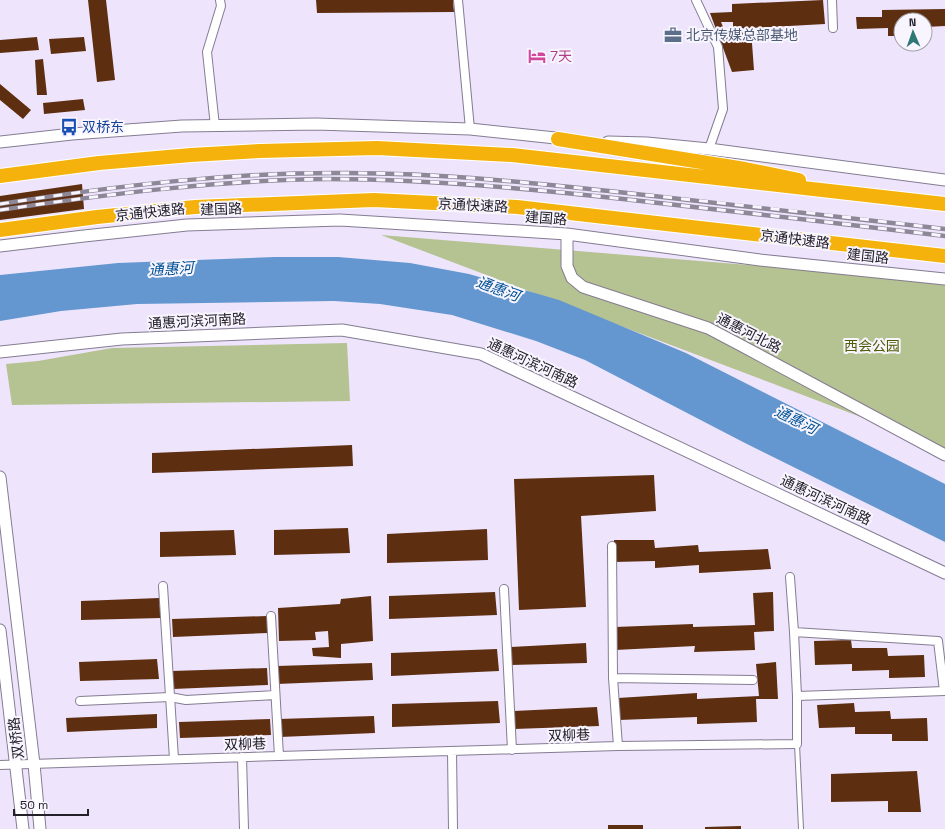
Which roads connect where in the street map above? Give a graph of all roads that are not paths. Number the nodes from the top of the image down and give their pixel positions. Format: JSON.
{"nodes":[{"id":1,"x":220,"y":0,"type":"edge"},
{"id":2,"x":458,"y":0,"type":"edge"},
{"id":3,"x":696,"y":0,"type":"edge"},
{"id":4,"x":832,"y":0,"type":"edge"},
{"id":5,"x":833,"y":28,"type":"dead end"},
{"id":6,"x":215,"y":126,"type":"junction"},
{"id":7,"x":470,"y":129,"type":"junction"},
{"id":8,"x":558,"y":139,"type":"junction"},
{"id":9,"x":0,"y":142,"type":"edge"},
{"id":10,"x":709,"y":150,"type":"junction"},
{"id":11,"x":0,"y":176,"type":"edge"},
{"id":12,"x":945,"y":180,"type":"edge"},
{"id":13,"x":883,"y":198,"type":"junction"},
{"id":14,"x":945,"y":204,"type":"edge"},
{"id":15,"x":0,"y":230,"type":"edge"},
{"id":16,"x":567,"y":234,"type":"junction"},
{"id":17,"x":0,"y":246,"type":"edge"},
{"id":18,"x":945,"y":256,"type":"edge"},
{"id":19,"x":945,"y":279,"type":"edge"},
{"id":20,"x":0,"y":352,"type":"edge"},
{"id":21,"x":945,"y":455,"type":"edge"},
{"id":22,"x":0,"y":477,"type":"edge"},
{"id":23,"x":612,"y":546,"type":"dead end"},
{"id":24,"x":945,"y":573,"type":"edge"},
{"id":25,"x":790,"y":577,"type":"dead end"},
{"id":26,"x":163,"y":586,"type":"dead end"},
{"id":27,"x":504,"y":589,"type":"dead end"},
{"id":28,"x":271,"y":616,"type":"dead end"},
{"id":29,"x":0,"y":630,"type":"edge"},
{"id":30,"x":794,"y":632,"type":"junction"},
{"id":31,"x":613,"y":678,"type":"junction"},
{"id":32,"x":753,"y":680,"type":"dead end"},
{"id":33,"x":944,"y":691,"type":"edge"},
{"id":34,"x":275,"y":695,"type":"junction"},
{"id":35,"x":797,"y":696,"type":"junction"},
{"id":36,"x":170,"y":698,"type":"junction"},
{"id":37,"x":80,"y":701,"type":"dead end"},
{"id":38,"x":797,"y":744,"type":"junction"},
{"id":39,"x":618,"y":746,"type":"junction"},
{"id":40,"x":512,"y":750,"type":"junction"},
{"id":41,"x":452,"y":751,"type":"junction"},
{"id":42,"x":279,"y":756,"type":"junction"},
{"id":43,"x":242,"y":757,"type":"junction"},
{"id":44,"x":174,"y":759,"type":"junction"},
{"id":45,"x":34,"y":764,"type":"junction"},
{"id":46,"x":0,"y":765,"type":"edge"},
{"id":47,"x":16,"y":765,"type":"junction"},
{"id":48,"x":23,"y":829,"type":"edge"},
{"id":49,"x":40,"y":829,"type":"edge"},
{"id":50,"x":244,"y":829,"type":"edge"},
{"id":51,"x":453,"y":829,"type":"edge"},
{"id":52,"x":801,"y":829,"type":"edge"}],
"edges":[{"from":1,"to":6,"type":"street"},
{"from":2,"to":7,"type":"street"},
{"from":3,"to":10,"type":"street"},
{"from":4,"to":5,"type":"street"},
{"from":6,"to":7,"type":"main road"},
{"from":6,"to":9,"type":"main road"},
{"from":7,"to":8,"type":"main road"},
{"from":8,"to":10,"type":"main road"},
{"from":8,"to":13,"type":"highway"},
{"from":10,"to":12,"type":"main road"},
{"from":11,"to":13,"type":"highway"},
{"from":13,"to":14,"type":"highway"},
{"from":15,"to":18,"type":"highway","name":"京通快速路"},
{"from":16,"to":17,"type":"main road","name":"建国路"},
{"from":16,"to":19,"type":"main road","name":"建国路"},
{"from":16,"to":21,"type":"main road","name":"通惠河北路"},
{"from":20,"to":24,"type":"main road","name":"通惠河滨河南路"},
{"from":22,"to":45,"type":"main road","name":"双桥路"},
{"from":23,"to":31,"type":"street"},
{"from":25,"to":30,"type":"street"},
{"from":26,"to":36,"type":"street"},
{"from":27,"to":40,"type":"street"},
{"from":28,"to":34,"type":"street"},
{"from":29,"to":47,"type":"main road","name":"双桥路"},
{"from":30,"to":33,"type":"street"},
{"from":30,"to":35,"type":"street"},
{"from":31,"to":32,"type":"street"},
{"from":31,"to":39,"type":"street"},
{"from":33,"to":35,"type":"street"},
{"from":34,"to":36,"type":"street"},
{"from":34,"to":42,"type":"street"},
{"from":35,"to":38,"type":"street"},
{"from":36,"to":37,"type":"street"},
{"from":36,"to":44,"type":"street"},
{"from":38,"to":39,"type":"street","name":"双柳巷"},
{"from":38,"to":52,"type":"lane"},
{"from":39,"to":40,"type":"street","name":"双柳巷"},
{"from":40,"to":41,"type":"street","name":"双柳巷"},
{"from":41,"to":42,"type":"street","name":"双柳巷"},
{"from":41,"to":51,"type":"street"},
{"from":42,"to":43,"type":"street","name":"双柳巷"},
{"from":43,"to":44,"type":"street","name":"双柳巷"},
{"from":43,"to":50,"type":"street"},
{"from":44,"to":45,"type":"street","name":"双柳巷"},
{"from":45,"to":47,"type":"street","name":"双柳巷"},
{"from":45,"to":49,"type":"main road","name":"双桥路"},
{"from":46,"to":47,"type":"street","name":"双柳巷"},
{"from":47,"to":48,"type":"main road","name":"双桥路"}]}
